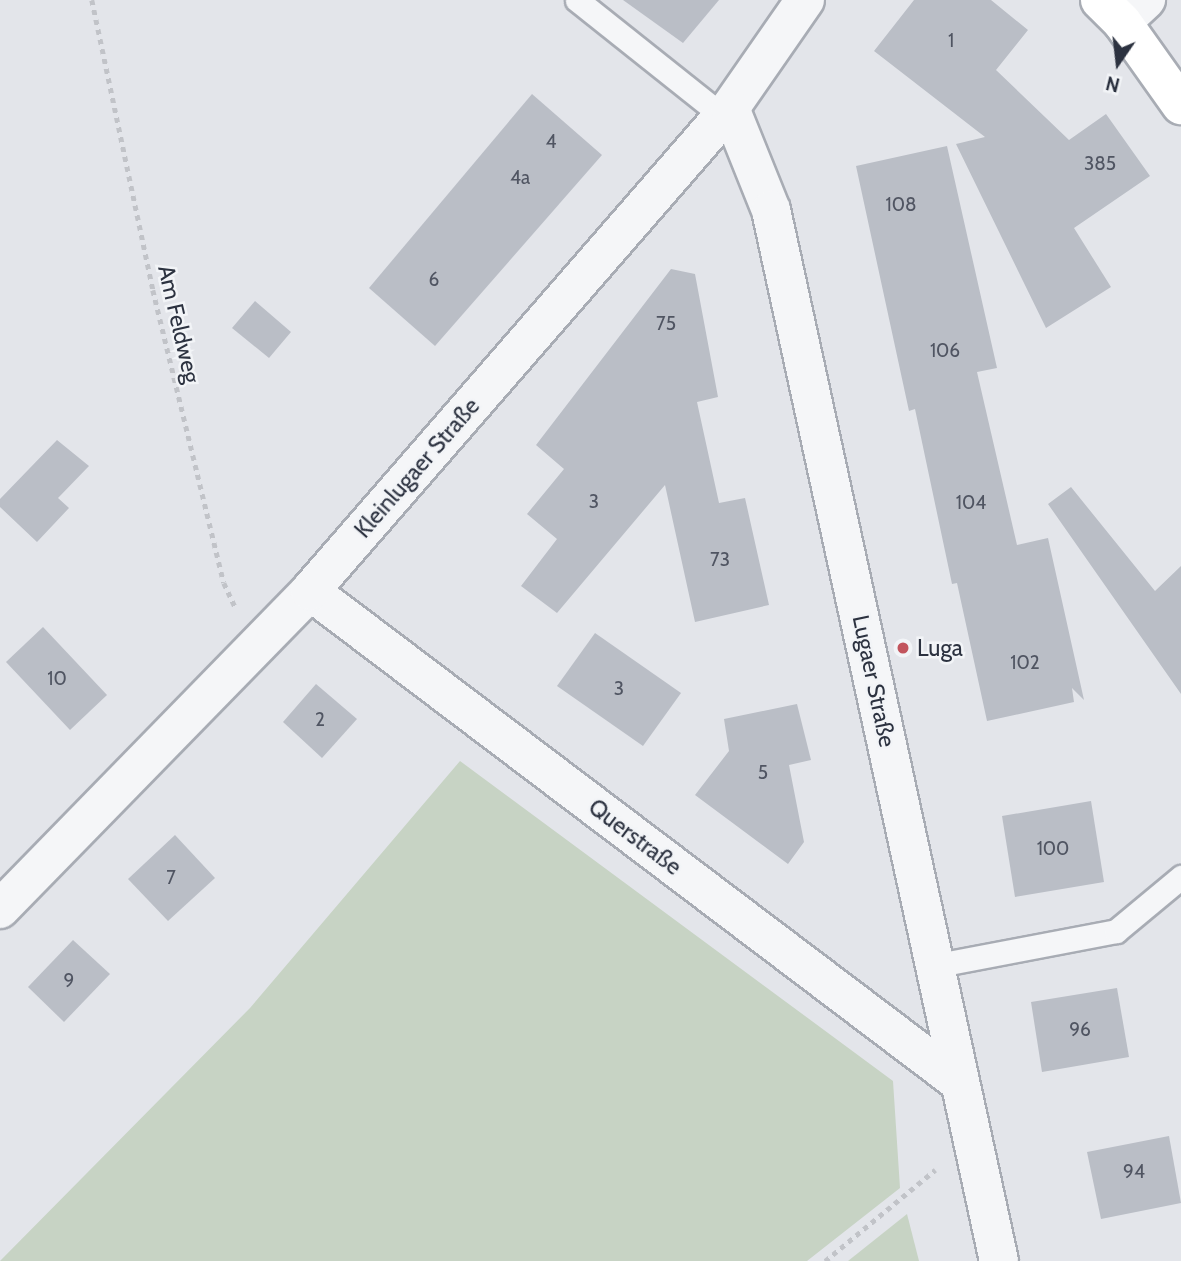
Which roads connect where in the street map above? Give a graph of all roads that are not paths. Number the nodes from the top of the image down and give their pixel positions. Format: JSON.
{"nodes":[{"id":1,"x":577,"y":0,"type":"edge"},
{"id":2,"x":805,"y":0,"type":"edge"},
{"id":3,"x":1123,"y":7,"type":"edge"},
{"id":4,"x":1181,"y":105,"type":"edge"},
{"id":5,"x":726,"y":112,"type":"junction"},
{"id":6,"x":310,"y":591,"type":"junction"},
{"id":7,"x":1181,"y":877,"type":"edge"},
{"id":8,"x":0,"y":909,"type":"edge"},
{"id":9,"x":933,"y":965,"type":"junction"},
{"id":10,"x":959,"y":1082,"type":"junction"},
{"id":11,"x":999,"y":1261,"type":"edge"}],
"edges":[{"from":1,"to":5,"type":"lane"},
{"from":2,"to":5,"type":"street","name":"Kleinlugaer Straße"},
{"from":3,"to":4,"type":"main road"},
{"from":5,"to":6,"type":"street","name":"Kleinlugaer Straße"},
{"from":5,"to":9,"type":"street","name":"Lugaer Straße"},
{"from":6,"to":8,"type":"street","name":"Kleinlugaer Straße"},
{"from":6,"to":10,"type":"street","name":"Querstraße"},
{"from":7,"to":9,"type":"lane"},
{"from":9,"to":10,"type":"street","name":"Lugaer Straße"},
{"from":10,"to":11,"type":"street","name":"Lugaer Straße"}]}
